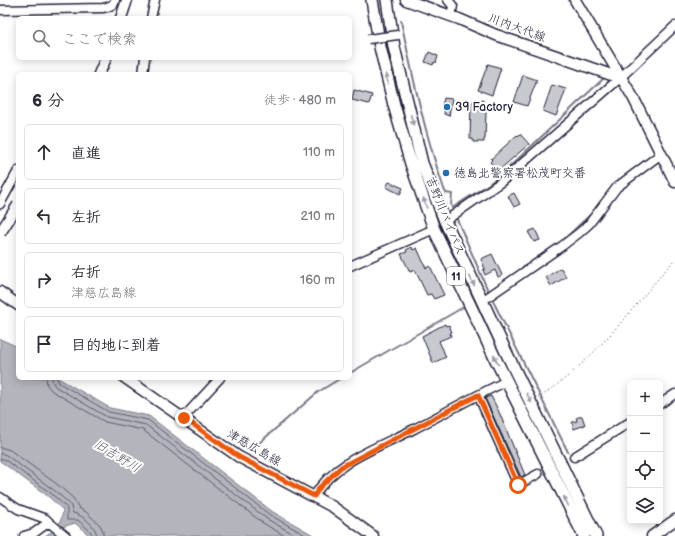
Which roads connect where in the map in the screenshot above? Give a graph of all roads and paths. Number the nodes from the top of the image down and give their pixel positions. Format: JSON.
{"nodes":[{"id":1,"x":115,"y":0,"type":"edge"},
{"id":2,"x":126,"y":0,"type":"edge"},
{"id":3,"x":154,"y":0,"type":"edge"},
{"id":4,"x":372,"y":0,"type":"edge"},
{"id":5,"x":387,"y":0,"type":"edge"},
{"id":6,"x":406,"y":0,"type":"edge"},
{"id":7,"x":448,"y":0,"type":"edge"},
{"id":8,"x":575,"y":0,"type":"edge"},
{"id":9,"x":0,"y":10,"type":"edge"},
{"id":10,"x":122,"y":16,"type":"edge"},
{"id":11,"x":151,"y":16,"type":"edge"},
{"id":12,"x":451,"y":16,"type":"junction"},
{"id":13,"x":675,"y":26,"type":"edge"},
{"id":14,"x":398,"y":35,"type":"dead end"},
{"id":15,"x":368,"y":39,"type":"dead end"},
{"id":16,"x":105,"y":60,"type":"edge"},
{"id":17,"x":145,"y":60,"type":"edge"},
{"id":18,"x":100,"y":72,"type":"edge"},
{"id":19,"x":143,"y":72,"type":"edge"},
{"id":20,"x":620,"y":78,"type":"junction"},
{"id":21,"x":661,"y":154,"type":"junction"},
{"id":22,"x":16,"y":175,"type":"edge"},
{"id":23,"x":675,"y":182,"type":"edge"},
{"id":24,"x":0,"y":204,"type":"edge"},
{"id":25,"x":16,"y":206,"type":"edge"},
{"id":26,"x":16,"y":209,"type":"edge"},
{"id":27,"x":445,"y":221,"type":"junction"},
{"id":28,"x":434,"y":229,"type":"junction"},
{"id":29,"x":0,"y":232,"type":"edge"},
{"id":30,"x":675,"y":259,"type":"edge"},
{"id":31,"x":352,"y":265,"type":"edge"},
{"id":32,"x":0,"y":292,"type":"edge"},
{"id":33,"x":482,"y":301,"type":"junction"},
{"id":34,"x":16,"y":304,"type":"edge"},
{"id":35,"x":128,"y":380,"type":"edge"},
{"id":36,"x":218,"y":380,"type":"edge"},
{"id":37,"x":507,"y":381,"type":"junction"},
{"id":38,"x":675,"y":394,"type":"edge"},
{"id":39,"x":478,"y":395,"type":"junction"},
{"id":40,"x":530,"y":401,"type":"junction"},
{"id":41,"x":663,"y":402,"type":"edge"},
{"id":42,"x":184,"y":418,"type":"junction"},
{"id":43,"x":627,"y":424,"type":"edge"},
{"id":44,"x":574,"y":457,"type":"tunnel mouth"},
{"id":45,"x":538,"y":474,"type":"tunnel mouth"},
{"id":46,"x":314,"y":496,"type":"junction"},
{"id":47,"x":0,"y":497,"type":"edge"},
{"id":48,"x":675,"y":520,"type":"edge"},
{"id":49,"x":51,"y":524,"type":"junction"},
{"id":50,"x":65,"y":534,"type":"edge"},
{"id":51,"x":24,"y":536,"type":"edge"},
{"id":52,"x":373,"y":536,"type":"edge"},
{"id":53,"x":584,"y":536,"type":"edge"},
{"id":54,"x":596,"y":536,"type":"edge"},
{"id":55,"x":652,"y":536,"type":"edge"}],
"edges":[{"from":1,"to":9,"type":"street"},
{"from":2,"to":10,"type":"main road"},
{"from":3,"to":11,"type":"street"},
{"from":28,"to":4,"type":"highway","name":"吉野川バイパス","number":"11","one_way":true},
{"from":5,"to":27,"type":"highway","name":"吉野川バイパス","number":"11","one_way":true},
{"from":6,"to":12,"type":"main road","name":"川内大代線"},
{"from":7,"to":12,"type":"street"},
{"from":8,"to":20,"type":"main road"},
{"from":12,"to":20,"type":"main road","name":"川内大代線"},
{"from":13,"to":20,"type":"street"},
{"from":14,"to":15,"type":"street","bridge":true},
{"from":16,"to":18,"type":"main road"},
{"from":17,"to":19,"type":"street"},
{"from":20,"to":21,"type":"main road"},
{"from":20,"to":27,"type":"street"},
{"from":21,"to":23,"type":"main road"},
{"from":21,"to":33,"type":"street"},
{"from":22,"to":24,"type":"street"},
{"from":24,"to":25,"type":"street"},
{"from":26,"to":29,"type":"main road","bridge":true},
{"from":27,"to":33,"type":"highway","name":"吉野川バイパス","number":"11","one_way":true},
{"from":28,"to":31,"type":"street"},
{"from":37,"to":28,"type":"highway","name":"吉野川バイパス","number":"11","one_way":true},
{"from":30,"to":40,"type":"path"},
{"from":32,"to":34,"type":"main road"},
{"from":33,"to":40,"type":"highway","name":"吉野川バイパス","number":"11","one_way":true},
{"from":35,"to":42,"type":"main road","name":"津慈広島線"},
{"from":36,"to":42,"type":"street"},
{"from":37,"to":39,"type":"street"},
{"from":53,"to":37,"type":"highway","name":"吉野川バイパス","number":"11","one_way":true},
{"from":38,"to":41,"type":"street"},
{"from":39,"to":45,"type":"street"},
{"from":39,"to":46,"type":"street"},
{"from":40,"to":54,"type":"highway","name":"吉野川バイパス","number":"11"},
{"from":42,"to":46,"type":"main road","name":"津慈広島線"},
{"from":43,"to":44,"type":"street"},
{"from":46,"to":52,"type":"main road","name":"津慈広島線"},
{"from":47,"to":49,"type":"street"},
{"from":48,"to":55,"type":"main road"},
{"from":49,"to":50,"type":"street"},
{"from":49,"to":51,"type":"street"}]}
